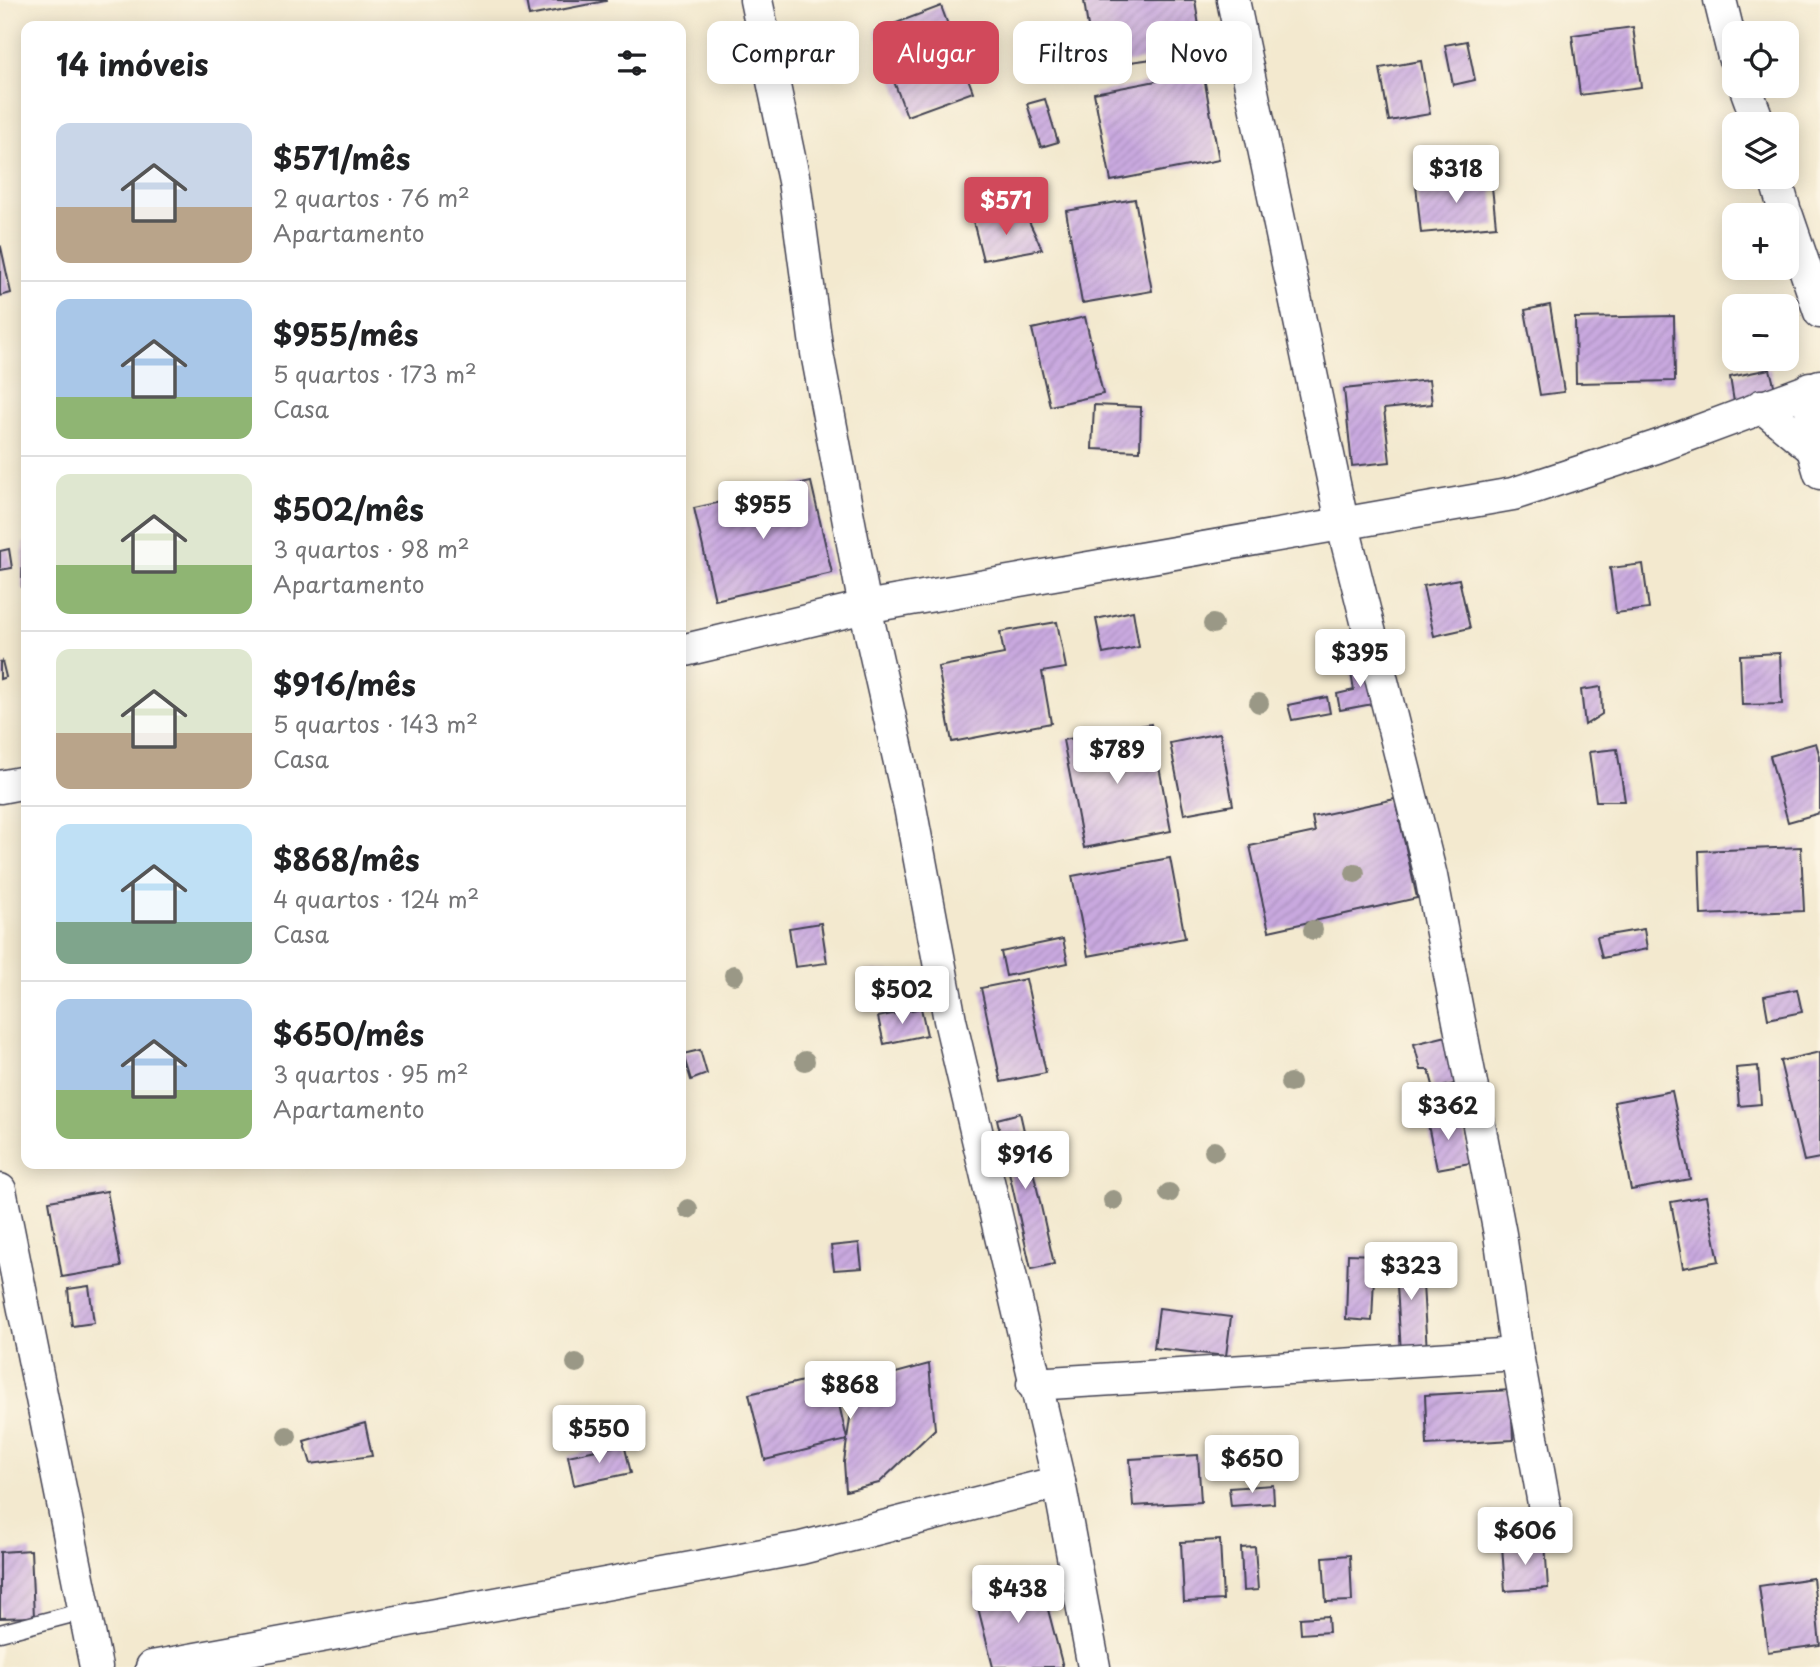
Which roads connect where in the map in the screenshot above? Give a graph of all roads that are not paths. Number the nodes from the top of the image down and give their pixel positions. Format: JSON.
{"nodes":[{"id":1,"x":756,"y":0,"type":"edge"},
{"id":2,"x":1233,"y":0,"type":"edge"},
{"id":3,"x":1720,"y":0,"type":"edge"},
{"id":4,"x":1725,"y":21,"type":"edge"},
{"id":5,"x":1799,"y":251,"type":"edge"},
{"id":6,"x":1820,"y":312,"type":"edge"},
{"id":7,"x":1815,"y":387,"type":"edge"},
{"id":8,"x":1762,"y":406,"type":"junction"},
{"id":9,"x":1817,"y":461,"type":"edge"},
{"id":10,"x":1342,"y":522,"type":"junction"},
{"id":11,"x":865,"y":607,"type":"junction"},
{"id":12,"x":686,"y":649,"type":"edge"},
{"id":13,"x":21,"y":783,"type":"edge"},
{"id":14,"x":0,"y":787,"type":"edge"},
{"id":15,"x":0,"y":1190,"type":"edge"},
{"id":16,"x":1517,"y":1354,"type":"junction"},
{"id":17,"x":1034,"y":1384,"type":"junction"},
{"id":18,"x":1059,"y":1482,"type":"junction"},
{"id":19,"x":1546,"y":1516,"type":"dead end"},
{"id":20,"x":84,"y":1611,"type":"junction"},
{"id":21,"x":0,"y":1633,"type":"edge"},
{"id":22,"x":96,"y":1667,"type":"edge"},
{"id":23,"x":152,"y":1667,"type":"edge"},
{"id":24,"x":1094,"y":1667,"type":"edge"}],
"edges":[{"from":1,"to":11,"type":"street"},
{"from":2,"to":10,"type":"street"},
{"from":3,"to":4,"type":"street"},
{"from":5,"to":6,"type":"street"},
{"from":7,"to":8,"type":"street"},
{"from":7,"to":9,"type":"street"},
{"from":8,"to":9,"type":"street"},
{"from":8,"to":10,"type":"street"},
{"from":10,"to":11,"type":"street"},
{"from":10,"to":16,"type":"street"},
{"from":11,"to":12,"type":"street"},
{"from":11,"to":17,"type":"street"},
{"from":13,"to":14,"type":"street"},
{"from":15,"to":20,"type":"street"},
{"from":16,"to":17,"type":"street"},
{"from":16,"to":19,"type":"street"},
{"from":17,"to":18,"type":"street"},
{"from":18,"to":23,"type":"street"},
{"from":18,"to":24,"type":"street"},
{"from":20,"to":21,"type":"lane"},
{"from":20,"to":22,"type":"street"}]}
